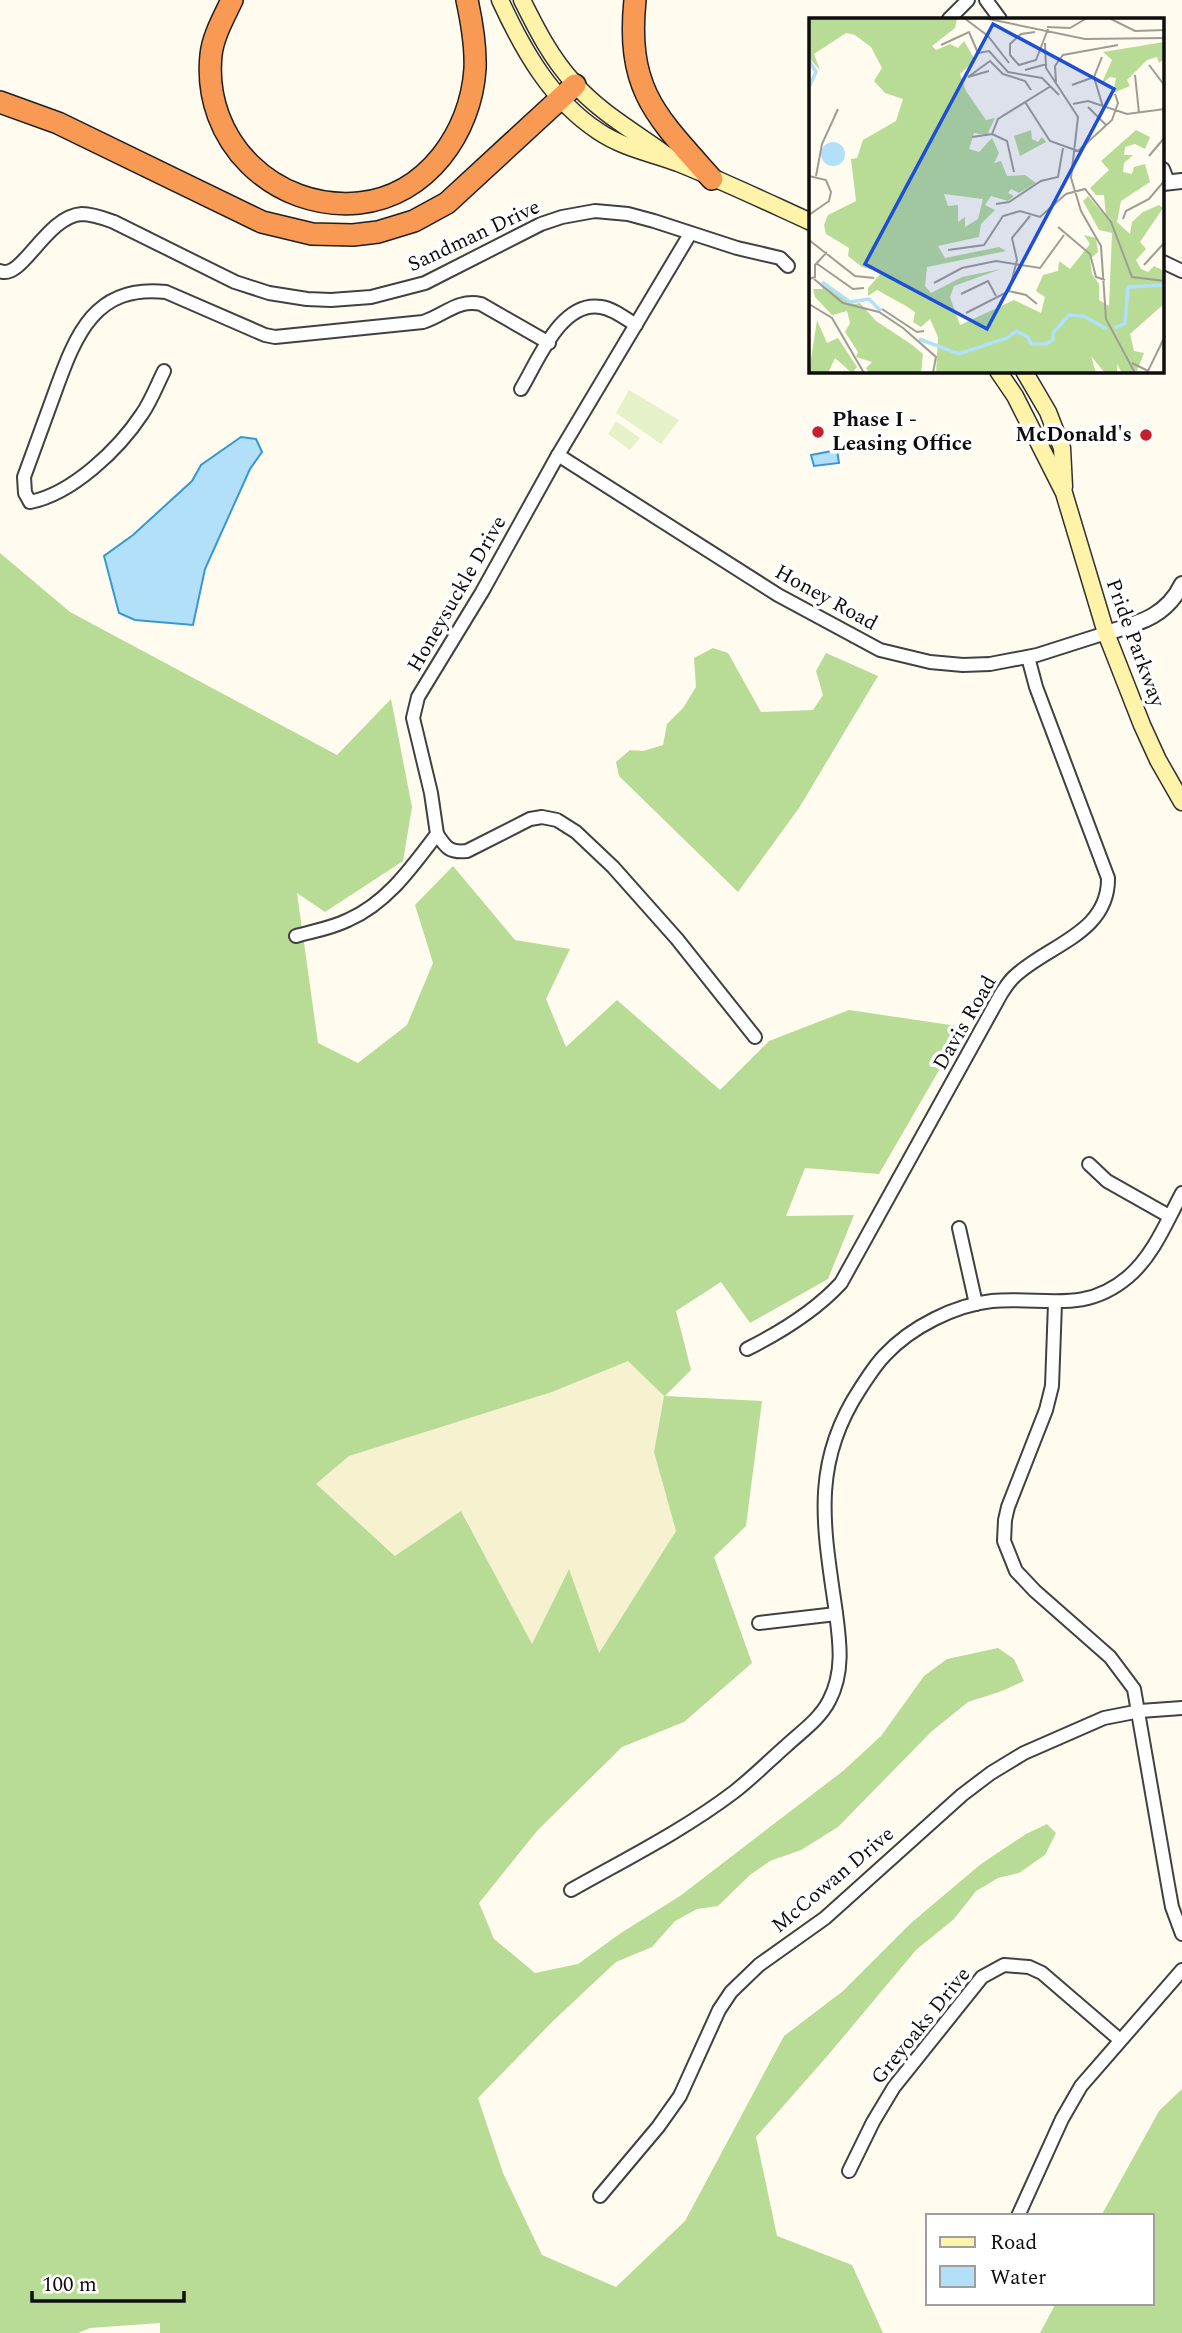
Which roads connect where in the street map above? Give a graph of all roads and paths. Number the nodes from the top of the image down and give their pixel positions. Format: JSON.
{"nodes":[{"id":1,"x":232,"y":0,"type":"edge"},
{"id":2,"x":467,"y":0,"type":"edge"},
{"id":3,"x":500,"y":0,"type":"edge"},
{"id":4,"x":522,"y":0,"type":"edge"},
{"id":5,"x":635,"y":0,"type":"edge"},
{"id":6,"x":968,"y":0,"type":"edge"},
{"id":7,"x":986,"y":0,"type":"edge"},
{"id":8,"x":950,"y":18,"type":"edge"},
{"id":9,"x":999,"y":18,"type":"edge"},
{"id":10,"x":568,"y":92,"type":"junction"},
{"id":11,"x":0,"y":102,"type":"edge"},
{"id":12,"x":712,"y":179,"type":"junction"},
{"id":13,"x":809,"y":221,"type":"edge"},
{"id":14,"x":690,"y":234,"type":"junction"},
{"id":15,"x":1164,"y":262,"type":"edge"},
{"id":16,"x":788,"y":266,"type":"dead end"},
{"id":17,"x":0,"y":271,"type":"edge"},
{"id":18,"x":1182,"y":271,"type":"edge"},
{"id":19,"x":636,"y":325,"type":"junction"},
{"id":20,"x":549,"y":343,"type":"junction"},
{"id":21,"x":164,"y":371,"type":"dead end"},
{"id":22,"x":999,"y":373,"type":"edge"},
{"id":23,"x":1025,"y":373,"type":"edge"},
{"id":24,"x":521,"y":389,"type":"dead end"},
{"id":25,"x":558,"y":455,"type":"junction"},
{"id":26,"x":1064,"y":493,"type":"junction"},
{"id":27,"x":1182,"y":584,"type":"edge"},
{"id":28,"x":1106,"y":633,"type":"junction"},
{"id":29,"x":1027,"y":657,"type":"junction"},
{"id":30,"x":1182,"y":802,"type":"edge"},
{"id":31,"x":437,"y":834,"type":"junction"},
{"id":32,"x":296,"y":936,"type":"dead end"},
{"id":33,"x":755,"y":1037,"type":"dead end"},
{"id":34,"x":1089,"y":1164,"type":"dead end"},
{"id":35,"x":1182,"y":1193,"type":"edge"},
{"id":36,"x":1169,"y":1216,"type":"junction"},
{"id":37,"x":959,"y":1227,"type":"dead end"},
{"id":38,"x":1055,"y":1303,"type":"junction"},
{"id":39,"x":976,"y":1304,"type":"junction"},
{"id":40,"x":747,"y":1349,"type":"dead end"},
{"id":41,"x":836,"y":1614,"type":"junction"},
{"id":42,"x":759,"y":1623,"type":"dead end"},
{"id":43,"x":1182,"y":1708,"type":"edge"},
{"id":44,"x":1140,"y":1711,"type":"junction"},
{"id":45,"x":571,"y":1890,"type":"dead end"},
{"id":46,"x":1182,"y":1934,"type":"edge"},
{"id":47,"x":1182,"y":1970,"type":"edge"},
{"id":48,"x":1120,"y":2040,"type":"junction"},
{"id":49,"x":849,"y":2171,"type":"dead end"},
{"id":50,"x":600,"y":2196,"type":"dead end"},
{"id":51,"x":1019,"y":2214,"type":"edge"}],
"edges":[{"from":1,"to":2,"type":"highway"},
{"from":3,"to":10,"type":"main road"},
{"from":4,"to":10,"type":"main road"},
{"from":5,"to":12,"type":"highway"},
{"from":6,"to":8,"type":"street"},
{"from":7,"to":9,"type":"street"},
{"from":10,"to":11,"type":"highway"},
{"from":10,"to":12,"type":"main road"},
{"from":12,"to":13,"type":"main road"},
{"from":14,"to":16,"type":"street","name":"Sandman Drive"},
{"from":14,"to":17,"type":"street","name":"Sandman Drive"},
{"from":14,"to":19,"type":"street","name":"Honeysuckle Drive"},
{"from":15,"to":18,"type":"street"},
{"from":19,"to":20,"type":"street"},
{"from":19,"to":25,"type":"street","name":"Honeysuckle Drive"},
{"from":20,"to":21,"type":"street"},
{"from":20,"to":24,"type":"street"},
{"from":22,"to":26,"type":"main road","name":"Pride Parkway"},
{"from":23,"to":26,"type":"main road","name":"Pride Parkway"},
{"from":25,"to":29,"type":"street","name":"Honey Road"},
{"from":25,"to":31,"type":"street","name":"Honeysuckle Drive"},
{"from":26,"to":28,"type":"main road","name":"Pride Parkway"},
{"from":27,"to":28,"type":"street"},
{"from":28,"to":29,"type":"street","name":"Honey Road"},
{"from":28,"to":30,"type":"main road","name":"Pride Parkway"},
{"from":29,"to":40,"type":"street","name":"Davis Road"},
{"from":31,"to":32,"type":"street"},
{"from":31,"to":33,"type":"street"},
{"from":34,"to":36,"type":"street"},
{"from":35,"to":36,"type":"street"},
{"from":36,"to":38,"type":"street"},
{"from":37,"to":39,"type":"street"},
{"from":38,"to":39,"type":"street"},
{"from":38,"to":44,"type":"street"},
{"from":39,"to":41,"type":"street"},
{"from":41,"to":42,"type":"street"},
{"from":41,"to":45,"type":"street"},
{"from":43,"to":44,"type":"street","name":"McCowan Drive"},
{"from":44,"to":46,"type":"street"},
{"from":44,"to":50,"type":"street","name":"McCowan Drive"},
{"from":47,"to":48,"type":"street"},
{"from":48,"to":49,"type":"street","name":"Greyoaks Drive"},
{"from":48,"to":51,"type":"street"}]}
